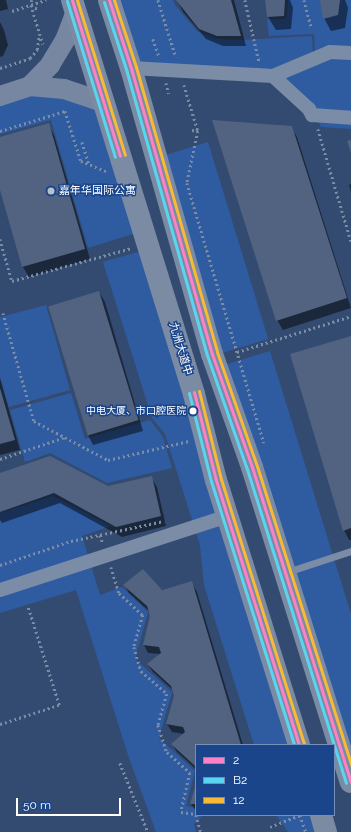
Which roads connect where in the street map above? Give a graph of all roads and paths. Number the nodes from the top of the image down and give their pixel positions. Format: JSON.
{"nodes":[{"id":1,"x":32,"y":0,"type":"edge"},
{"id":2,"x":46,"y":0,"type":"edge"},
{"id":3,"x":109,"y":0,"type":"edge"},
{"id":4,"x":158,"y":0,"type":"edge"},
{"id":5,"x":245,"y":0,"type":"edge"},
{"id":6,"x":304,"y":0,"type":"edge"},
{"id":7,"x":32,"y":5,"type":"junction"},
{"id":8,"x":74,"y":6,"type":"edge"},
{"id":9,"x":39,"y":10,"type":"dead end"},
{"id":10,"x":12,"y":11,"type":"dead end"},
{"id":11,"x":311,"y":26,"type":"dead end"},
{"id":12,"x":39,"y":29,"type":"junction"},
{"id":13,"x":153,"y":39,"type":"dead end"},
{"id":14,"x":351,"y":53,"type":"edge"},
{"id":15,"x":160,"y":60,"type":"dead end"},
{"id":16,"x":176,"y":64,"type":"junction"},
{"id":17,"x":0,"y":68,"type":"edge"},
{"id":18,"x":131,"y":68,"type":"junction"},
{"id":19,"x":268,"y":76,"type":"junction"},
{"id":20,"x":36,"y":80,"type":"junction"},
{"id":21,"x":0,"y":96,"type":"edge"},
{"id":22,"x":104,"y":102,"type":"junction"},
{"id":23,"x":54,"y":113,"type":"dead end"},
{"id":24,"x":312,"y":116,"type":"junction"},
{"id":25,"x":351,"y":118,"type":"edge"},
{"id":26,"x":192,"y":130,"type":"dead end"},
{"id":27,"x":0,"y":131,"type":"edge"},
{"id":28,"x":198,"y":131,"type":"junction"},
{"id":29,"x":82,"y":142,"type":"dead end"},
{"id":30,"x":90,"y":164,"type":"dead end"},
{"id":31,"x":350,"y":237,"type":"edge"},
{"id":32,"x":0,"y":240,"type":"edge"},
{"id":33,"x":351,"y":242,"type":"edge"},
{"id":34,"x":134,"y":247,"type":"dead end"},
{"id":35,"x":3,"y":313,"type":"dead end"},
{"id":36,"x":351,"y":316,"type":"edge"},
{"id":37,"x":237,"y":352,"type":"junction"},
{"id":38,"x":65,"y":437,"type":"junction"},
{"id":39,"x":193,"y":440,"type":"dead end"},
{"id":40,"x":266,"y":449,"type":"dead end"},
{"id":41,"x":0,"y":459,"type":"edge"},
{"id":42,"x":228,"y":516,"type":"junction"},
{"id":43,"x":168,"y":520,"type":"dead end"},
{"id":44,"x":100,"y":535,"type":"junction"},
{"id":45,"x":351,"y":551,"type":"edge"},
{"id":46,"x":107,"y":555,"type":"junction"},
{"id":47,"x":0,"y":565,"type":"edge"},
{"id":48,"x":285,"y":572,"type":"junction"},
{"id":49,"x":0,"y":590,"type":"edge"},
{"id":50,"x":28,"y":607,"type":"dead end"},
{"id":51,"x":0,"y":724,"type":"edge"},
{"id":52,"x":299,"y":744,"type":"edge"},
{"id":53,"x":120,"y":763,"type":"dead end"},
{"id":54,"x":351,"y":782,"type":"edge"},
{"id":55,"x":195,"y":814,"type":"edge"},
{"id":56,"x":197,"y":816,"type":"edge"},
{"id":57,"x":298,"y":816,"type":"edge"},
{"id":58,"x":300,"y":816,"type":"edge"},
{"id":59,"x":321,"y":816,"type":"edge"},
{"id":60,"x":270,"y":827,"type":"dead end"},
{"id":61,"x":148,"y":832,"type":"edge"},
{"id":62,"x":201,"y":832,"type":"edge"},
{"id":63,"x":306,"y":832,"type":"edge"},
{"id":64,"x":326,"y":832,"type":"edge"}],
"edges":[{"from":1,"to":7,"type":"path"},
{"from":2,"to":7,"type":"path"},
{"from":3,"to":18,"type":"main road"},
{"from":4,"to":16,"type":"path"},
{"from":5,"to":19,"type":"path"},
{"from":6,"to":11,"type":"path"},
{"from":7,"to":9,"type":"path"},
{"from":7,"to":10,"type":"path"},
{"from":7,"to":12,"type":"path"},
{"from":8,"to":20,"type":"main road"},
{"from":8,"to":22,"type":"main road","name":"九洲大道中"},
{"from":12,"to":17,"type":"path"},
{"from":12,"to":20,"type":"path"},
{"from":13,"to":15,"type":"path"},
{"from":14,"to":19,"type":"street"},
{"from":16,"to":18,"type":"street"},
{"from":16,"to":19,"type":"street"},
{"from":16,"to":28,"type":"path"},
{"from":18,"to":48,"type":"main road"},
{"from":19,"to":24,"type":"street"},
{"from":20,"to":21,"type":"main road"},
{"from":20,"to":22,"type":"main road"},
{"from":22,"to":42,"type":"main road","name":"九洲大道中"},
{"from":23,"to":27,"type":"path"},
{"from":24,"to":25,"type":"street"},
{"from":24,"to":31,"type":"path"},
{"from":26,"to":28,"type":"path"},
{"from":28,"to":37,"type":"path"},
{"from":29,"to":30,"type":"path"},
{"from":31,"to":33,"type":"path"},
{"from":32,"to":34,"type":"path"},
{"from":35,"to":38,"type":"path"},
{"from":36,"to":37,"type":"path"},
{"from":37,"to":40,"type":"path"},
{"from":38,"to":39,"type":"path"},
{"from":38,"to":41,"type":"path"},
{"from":42,"to":46,"type":"street"},
{"from":42,"to":52,"type":"main road","name":"九洲大道中"},
{"from":43,"to":44,"type":"path"},
{"from":44,"to":46,"type":"path"},
{"from":44,"to":47,"type":"path"},
{"from":45,"to":48,"type":"lane"},
{"from":46,"to":49,"type":"street"},
{"from":46,"to":55,"type":"path"},
{"from":48,"to":54,"type":"main road"},
{"from":50,"to":51,"type":"path"},
{"from":53,"to":61,"type":"path"},
{"from":56,"to":62,"type":"path"},
{"from":57,"to":60,"type":"path"},
{"from":58,"to":63,"type":"path"},
{"from":59,"to":64,"type":"main road"}]}
